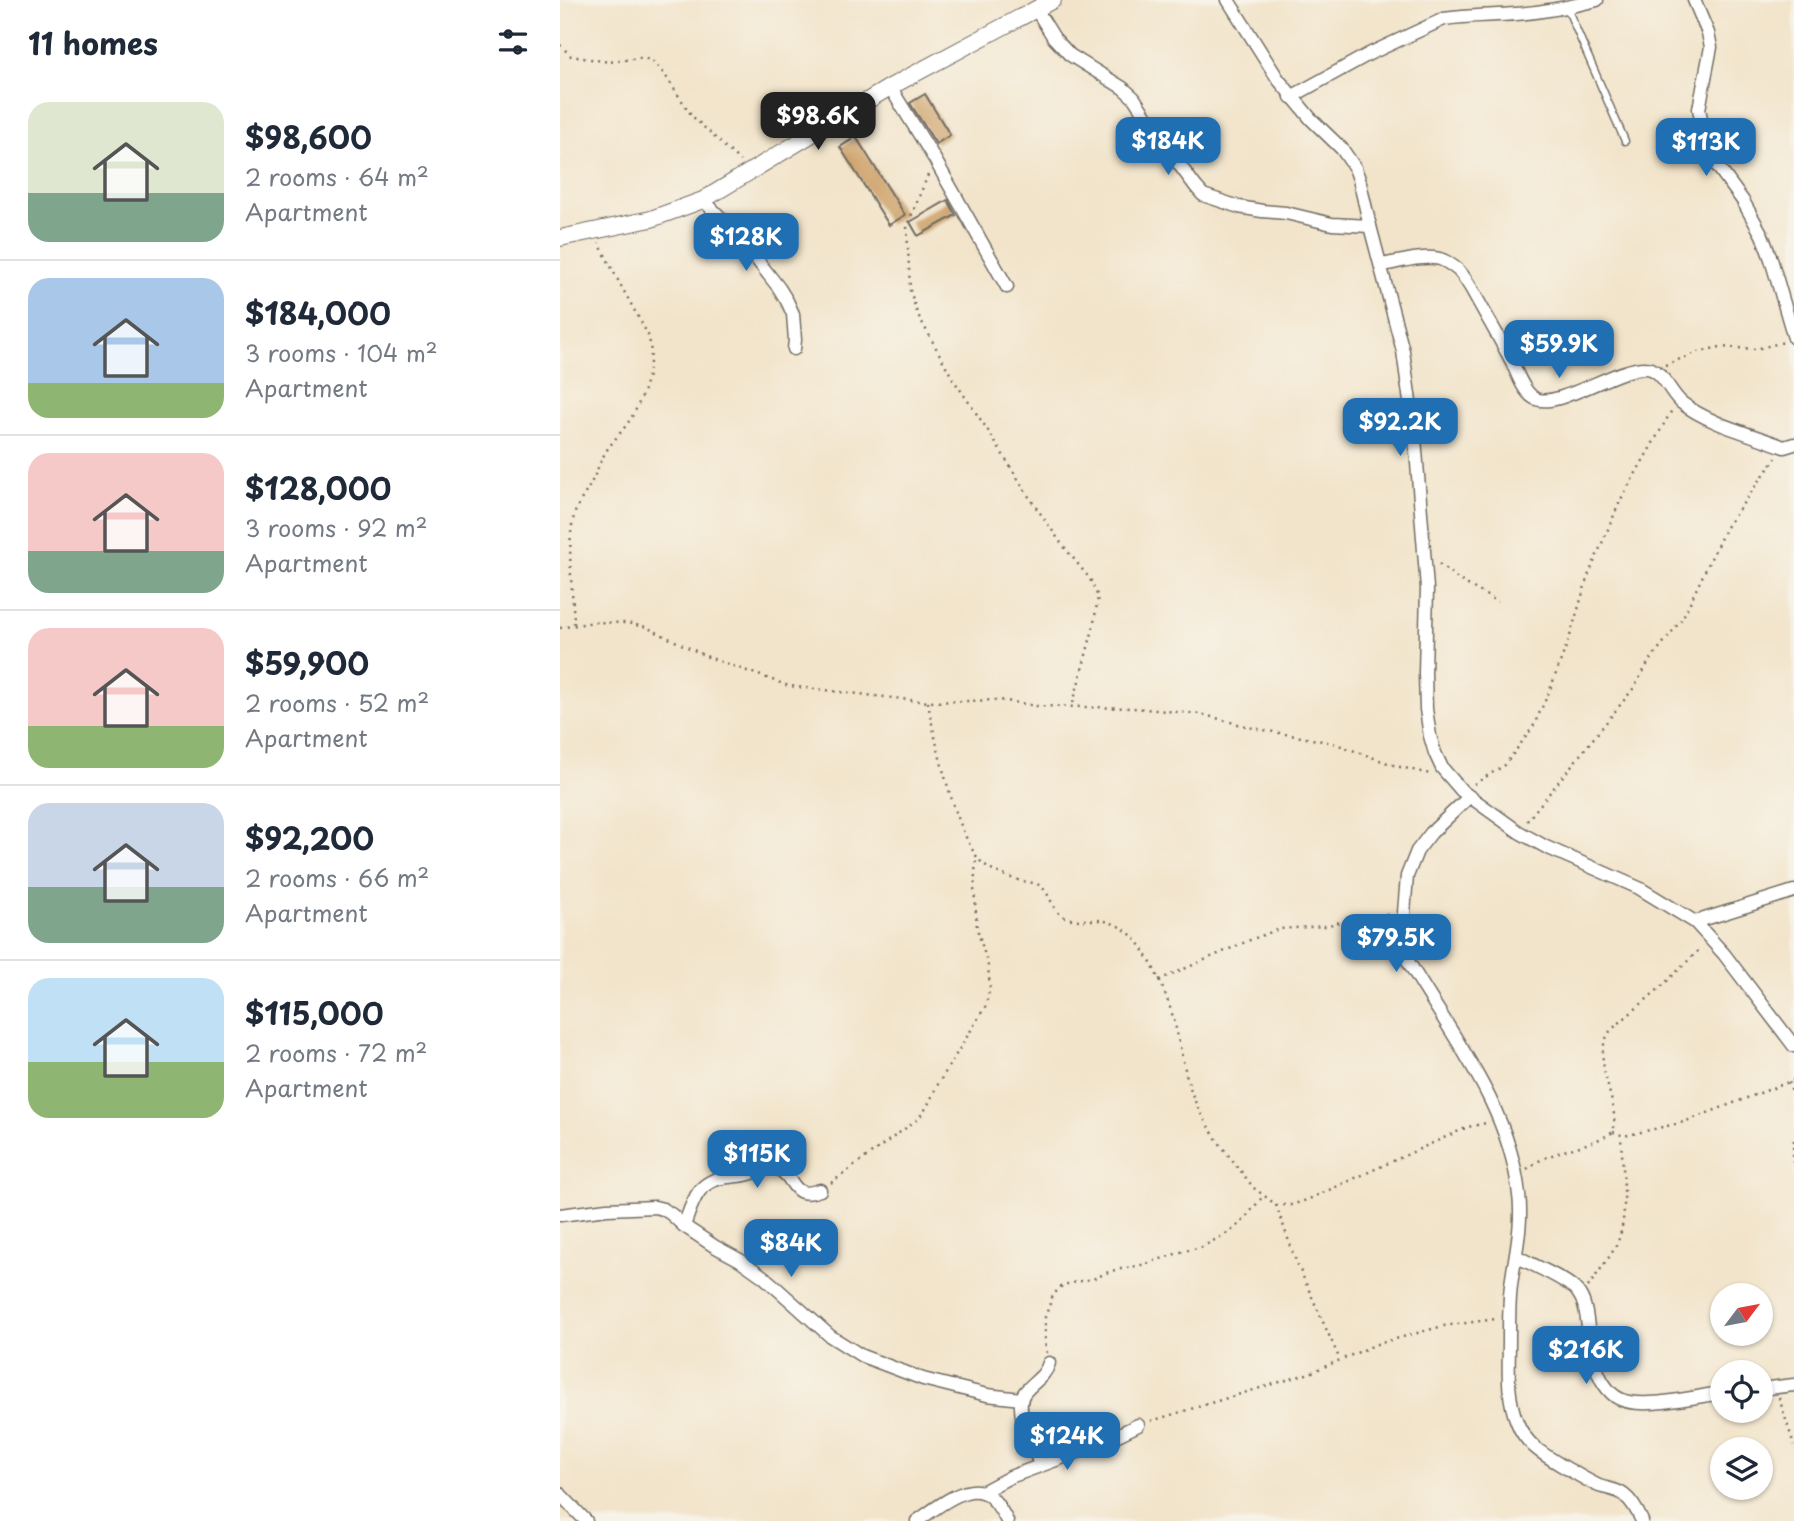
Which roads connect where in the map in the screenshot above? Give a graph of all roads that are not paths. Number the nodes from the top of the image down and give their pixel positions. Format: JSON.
{"nodes":[{"id":1,"x":1053,"y":0,"type":"edge"},
{"id":2,"x":1228,"y":0,"type":"edge"},
{"id":3,"x":1597,"y":0,"type":"edge"},
{"id":4,"x":1694,"y":0,"type":"edge"},
{"id":5,"x":1567,"y":8,"type":"junction"},
{"id":6,"x":1036,"y":9,"type":"junction"},
{"id":7,"x":890,"y":88,"type":"junction"},
{"id":8,"x":1291,"y":97,"type":"junction"},
{"id":9,"x":1625,"y":141,"type":"dead end"},
{"id":10,"x":703,"y":200,"type":"junction"},
{"id":11,"x":1370,"y":226,"type":"junction"},
{"id":12,"x":560,"y":237,"type":"edge"},
{"id":13,"x":1382,"y":265,"type":"junction"},
{"id":14,"x":1007,"y":287,"type":"dead end"},
{"id":15,"x":1794,"y":339,"type":"edge"},
{"id":16,"x":794,"y":349,"type":"dead end"},
{"id":17,"x":1789,"y":446,"type":"edge"},
{"id":18,"x":1466,"y":794,"type":"junction"},
{"id":19,"x":1794,"y":891,"type":"edge"},
{"id":20,"x":1695,"y":922,"type":"junction"},
{"id":21,"x":1794,"y":1046,"type":"edge"},
{"id":22,"x":820,"y":1190,"type":"road end"},
{"id":23,"x":560,"y":1216,"type":"edge"},
{"id":24,"x":684,"y":1226,"type":"junction"},
{"id":25,"x":1516,"y":1256,"type":"junction"},
{"id":26,"x":1049,"y":1363,"type":"road end"},
{"id":27,"x":1794,"y":1385,"type":"edge"},
{"id":28,"x":1773,"y":1388,"type":"edge"},
{"id":29,"x":1710,"y":1395,"type":"edge"},
{"id":30,"x":1021,"y":1399,"type":"junction"},
{"id":31,"x":1138,"y":1425,"type":"road end"},
{"id":32,"x":1040,"y":1464,"type":"junction"},
{"id":33,"x":982,"y":1492,"type":"junction"},
{"id":34,"x":560,"y":1494,"type":"edge"},
{"id":35,"x":586,"y":1521,"type":"edge"},
{"id":36,"x":916,"y":1521,"type":"edge"},
{"id":37,"x":1007,"y":1521,"type":"edge"},
{"id":38,"x":1642,"y":1521,"type":"edge"}],
"edges":[{"from":1,"to":6,"type":"street"},
{"from":2,"to":8,"type":"street"},
{"from":3,"to":5,"type":"street"},
{"from":4,"to":15,"type":"street"},
{"from":5,"to":8,"type":"street"},
{"from":5,"to":9,"type":"lane"},
{"from":6,"to":7,"type":"street"},
{"from":6,"to":11,"type":"street"},
{"from":7,"to":10,"type":"street"},
{"from":7,"to":14,"type":"street"},
{"from":8,"to":11,"type":"street"},
{"from":10,"to":12,"type":"street"},
{"from":10,"to":16,"type":"street"},
{"from":11,"to":13,"type":"street"},
{"from":13,"to":17,"type":"street"},
{"from":13,"to":18,"type":"street"},
{"from":18,"to":20,"type":"street"},
{"from":18,"to":25,"type":"street"},
{"from":19,"to":20,"type":"street"},
{"from":20,"to":21,"type":"street"},
{"from":22,"to":24,"type":"street"},
{"from":23,"to":24,"type":"street"},
{"from":24,"to":30,"type":"street"},
{"from":25,"to":29,"type":"street"},
{"from":25,"to":38,"type":"street"},
{"from":26,"to":30,"type":"street"},
{"from":27,"to":28,"type":"street"},
{"from":30,"to":32,"type":"street"},
{"from":31,"to":32,"type":"street"},
{"from":32,"to":33,"type":"street"},
{"from":33,"to":36,"type":"street"},
{"from":33,"to":37,"type":"street"},
{"from":34,"to":35,"type":"street"}]}
